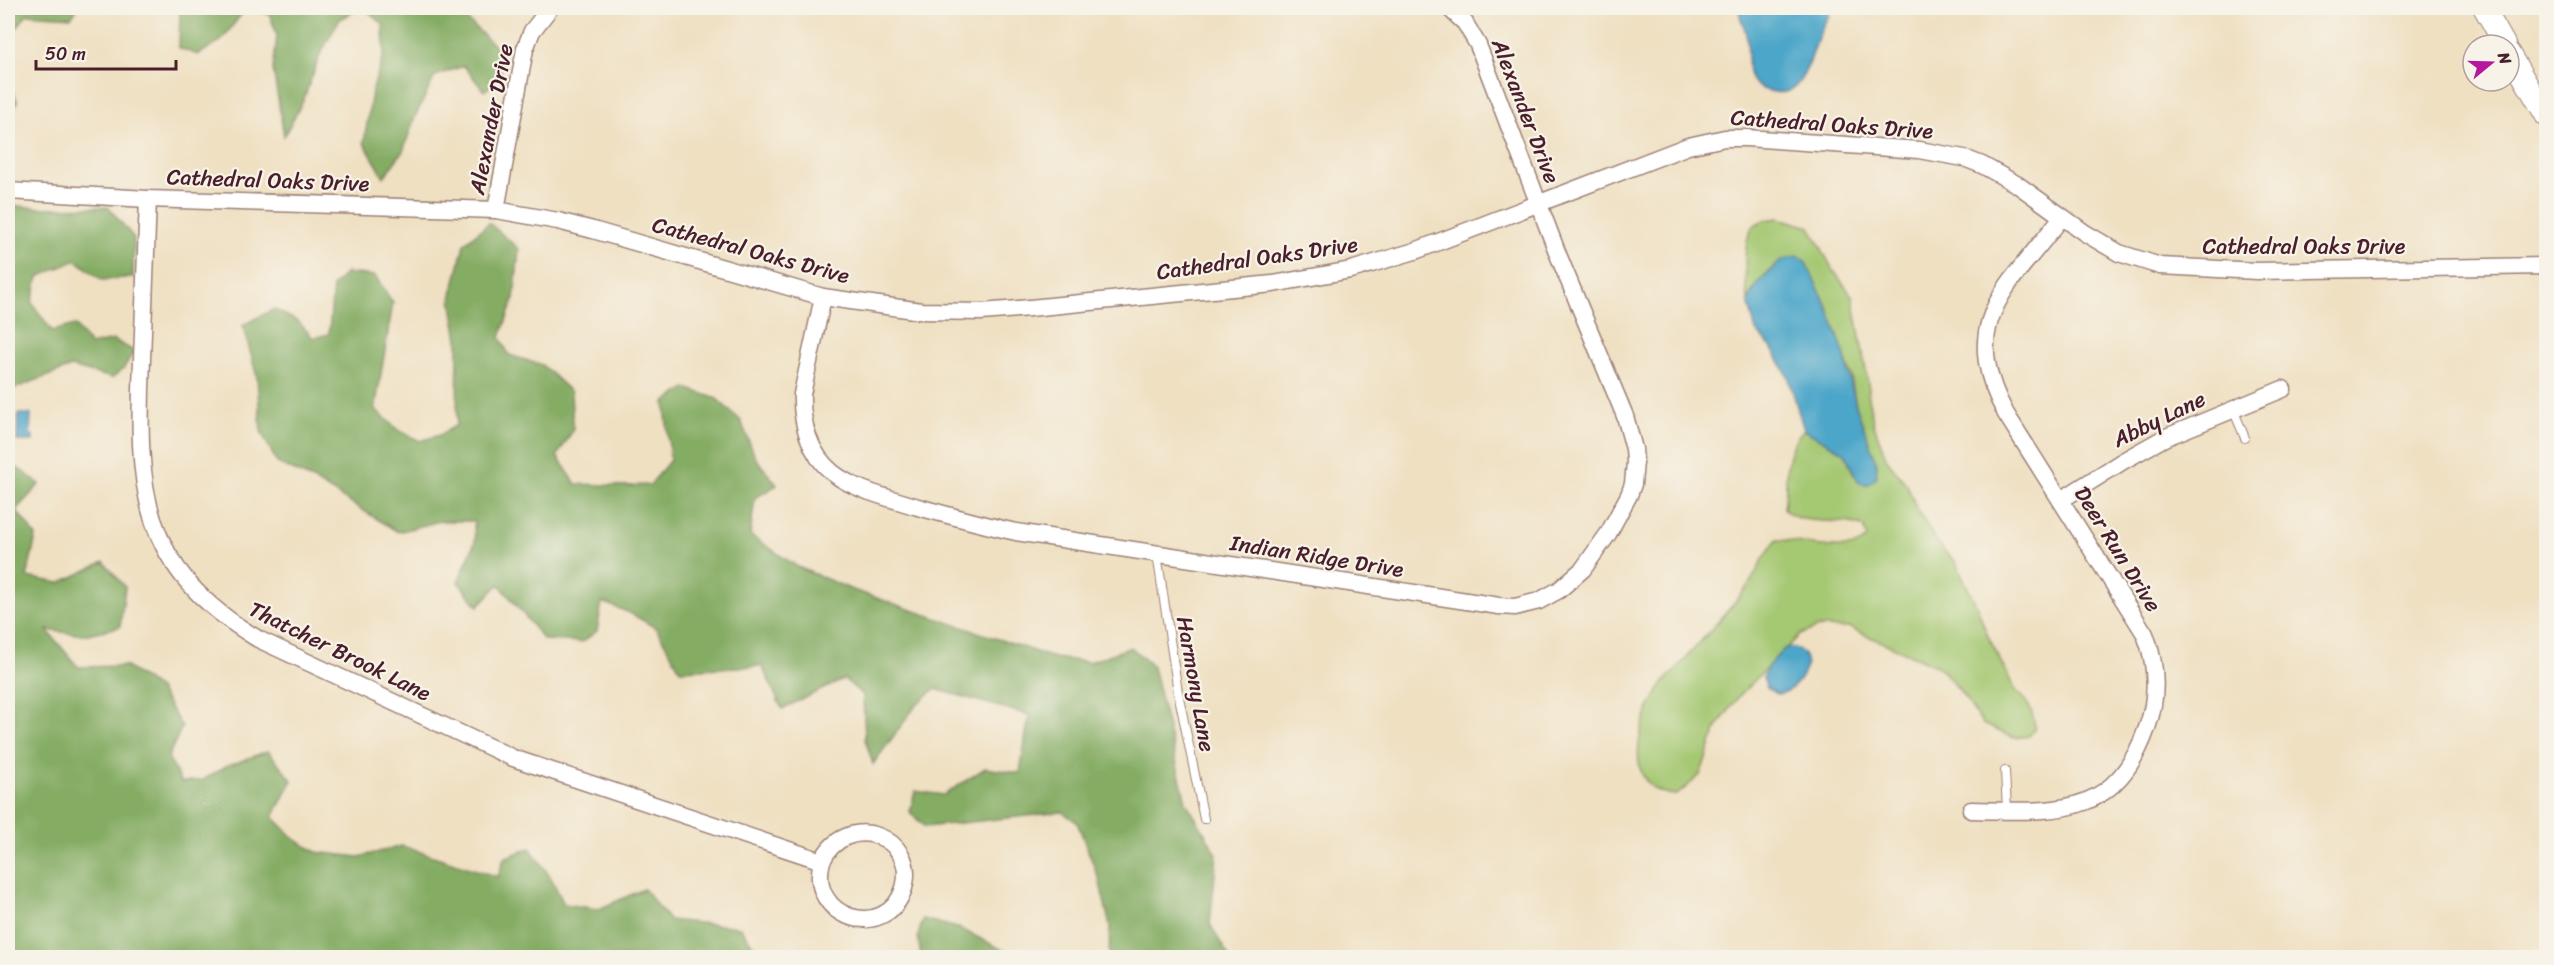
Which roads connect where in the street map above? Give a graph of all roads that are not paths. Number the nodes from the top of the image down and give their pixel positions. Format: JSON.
{"nodes":[{"id":1,"x":550,"y":8,"type":"edge"},
{"id":2,"x":1449,"y":8,"type":"edge"},
{"id":3,"x":2484,"y":8,"type":"edge"},
{"id":4,"x":2498,"y":33,"type":"edge"},
{"id":5,"x":2521,"y":73,"type":"edge"},
{"id":6,"x":2547,"y":116,"type":"edge"},
{"id":7,"x":8,"y":191,"type":"edge"},
{"id":8,"x":148,"y":199,"type":"junction"},
{"id":9,"x":1538,"y":204,"type":"junction"},
{"id":10,"x":496,"y":210,"type":"junction"},
{"id":11,"x":2062,"y":217,"type":"junction"},
{"id":12,"x":2547,"y":266,"type":"edge"},
{"id":13,"x":823,"y":297,"type":"junction"},
{"id":14,"x":2283,"y":389,"type":"dead end"},
{"id":15,"x":2233,"y":409,"type":"junction"},
{"id":16,"x":2245,"y":438,"type":"dead end"},
{"id":17,"x":2061,"y":500,"type":"junction"},
{"id":18,"x":1157,"y":554,"type":"junction"},
{"id":19,"x":2005,"y":771,"type":"dead end"},
{"id":20,"x":1971,"y":810,"type":"dead end"},
{"id":21,"x":2007,"y":810,"type":"junction"},
{"id":22,"x":1204,"y":819,"type":"dead end"},
{"id":23,"x":822,"y":861,"type":"junction"}],
"edges":[{"from":1,"to":10,"type":"street","name":"Alexander Drive"},
{"from":2,"to":9,"type":"street","name":"Alexander Drive"},
{"from":3,"to":4,"type":"street"},
{"from":5,"to":6,"type":"street"},
{"from":7,"to":8,"type":"street","name":"Cathedral Oaks Drive"},
{"from":8,"to":10,"type":"street","name":"Cathedral Oaks Drive"},
{"from":8,"to":23,"type":"street","name":"Thatcher Brook Lane"},
{"from":9,"to":11,"type":"street","name":"Cathedral Oaks Drive"},
{"from":9,"to":13,"type":"street","name":"Cathedral Oaks Drive"},
{"from":9,"to":18,"type":"street","name":"Indian Ridge Drive"},
{"from":10,"to":13,"type":"street","name":"Cathedral Oaks Drive"},
{"from":11,"to":12,"type":"street","name":"Cathedral Oaks Drive"},
{"from":11,"to":17,"type":"street","name":"Deer Run Drive"},
{"from":13,"to":18,"type":"street","name":"Indian Ridge Drive"},
{"from":14,"to":15,"type":"street","name":"Abby Lane"},
{"from":15,"to":16,"type":"lane"},
{"from":15,"to":17,"type":"street","name":"Abby Lane"},
{"from":17,"to":21,"type":"street","name":"Deer Run Drive"},
{"from":18,"to":22,"type":"lane","name":"Harmony Lane"},
{"from":19,"to":21,"type":"lane"},
{"from":20,"to":21,"type":"street","name":"Deer Run Drive"},
{"from":23,"to":23,"type":"street"}]}
